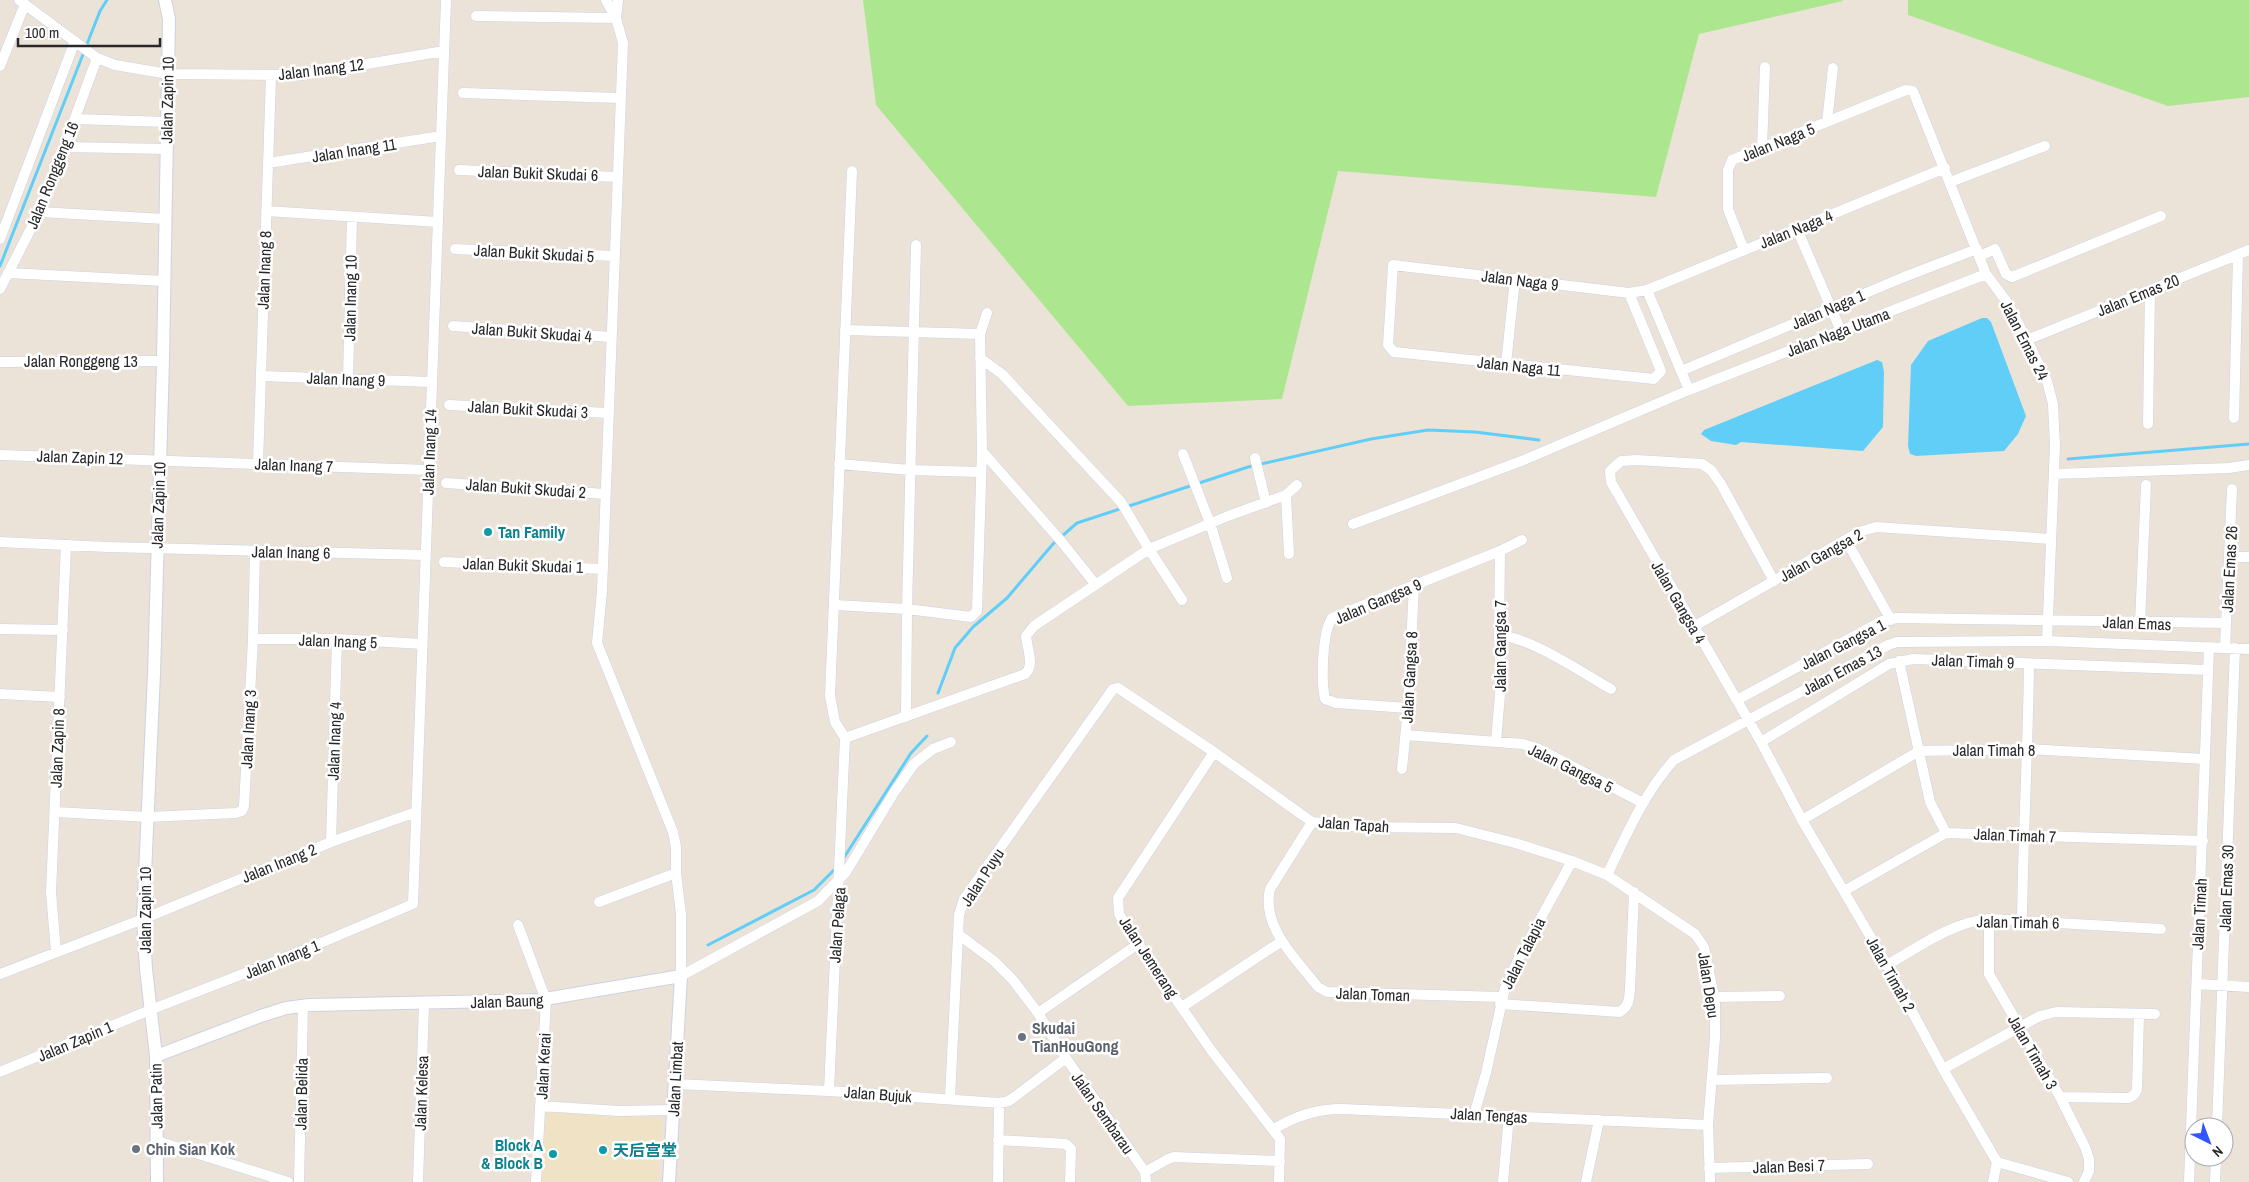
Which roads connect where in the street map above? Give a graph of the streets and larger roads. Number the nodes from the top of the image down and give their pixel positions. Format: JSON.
{"nodes":[{"id":1,"x":165,"y":0,"type":"edge"},
{"id":2,"x":446,"y":0,"type":"edge"},
{"id":3,"x":606,"y":0,"type":"edge"},
{"id":4,"x":618,"y":0,"type":"edge"},
{"id":5,"x":22,"y":2,"type":"edge"},
{"id":6,"x":476,"y":16,"type":"dead end"},
{"id":7,"x":616,"y":18,"type":"junction"},
{"id":8,"x":77,"y":43,"type":"junction"},
{"id":9,"x":444,"y":51,"type":"junction"},
{"id":10,"x":94,"y":55,"type":"junction"},
{"id":11,"x":0,"y":66,"type":"edge"},
{"id":12,"x":1765,"y":68,"type":"dead end"},
{"id":13,"x":1833,"y":68,"type":"dead end"},
{"id":14,"x":168,"y":74,"type":"junction"},
{"id":15,"x":271,"y":76,"type":"junction"},
{"id":16,"x":1910,"y":90,"type":"joint"},
{"id":17,"x":463,"y":93,"type":"dead end"},
{"id":18,"x":620,"y":98,"type":"junction"},
{"id":19,"x":75,"y":118,"type":"junction"},
{"id":20,"x":167,"y":122,"type":"junction"},
{"id":21,"x":1827,"y":122,"type":"junction"},
{"id":22,"x":441,"y":136,"type":"junction"},
{"id":23,"x":2045,"y":146,"type":"dead end"},
{"id":24,"x":65,"y":147,"type":"junction"},
{"id":25,"x":1762,"y":148,"type":"junction"},
{"id":26,"x":166,"y":149,"type":"junction"},
{"id":27,"x":268,"y":163,"type":"junction"},
{"id":28,"x":1945,"y":168,"type":"junction"},
{"id":29,"x":459,"y":170,"type":"dead end"},
{"id":30,"x":852,"y":171,"type":"dead end"},
{"id":31,"x":617,"y":177,"type":"junction"},
{"id":32,"x":1950,"y":182,"type":"junction"},
{"id":33,"x":266,"y":211,"type":"junction"},
{"id":34,"x":39,"y":212,"type":"junction"},
{"id":35,"x":2162,"y":216,"type":"dead end"},
{"id":36,"x":352,"y":217,"type":"junction"},
{"id":37,"x":165,"y":219,"type":"junction"},
{"id":38,"x":438,"y":222,"type":"junction"},
{"id":39,"x":1797,"y":229,"type":"junction"},
{"id":40,"x":0,"y":239,"type":"edge"},
{"id":41,"x":916,"y":245,"type":"dead end"},
{"id":42,"x":455,"y":249,"type":"dead end"},
{"id":43,"x":1744,"y":250,"type":"junction"},
{"id":44,"x":2249,"y":250,"type":"edge"},
{"id":45,"x":1978,"y":253,"type":"junction"},
{"id":46,"x":2238,"y":255,"type":"junction"},
{"id":47,"x":614,"y":256,"type":"junction"},
{"id":48,"x":8,"y":273,"type":"junction"},
{"id":49,"x":1986,"y":274,"type":"junction"},
{"id":50,"x":1515,"y":279,"type":"junction"},
{"id":51,"x":164,"y":281,"type":"junction"},
{"id":52,"x":0,"y":289,"type":"edge"},
{"id":53,"x":1647,"y":290,"type":"junction"},
{"id":54,"x":2150,"y":290,"type":"junction"},
{"id":55,"x":1629,"y":293,"type":"junction"},
{"id":56,"x":1830,"y":308,"type":"junction"},
{"id":57,"x":986,"y":313,"type":"dead end"},
{"id":58,"x":453,"y":326,"type":"dead end"},
{"id":59,"x":845,"y":330,"type":"junction"},
{"id":60,"x":915,"y":330,"type":"junction"},
{"id":61,"x":1841,"y":331,"type":"junction"},
{"id":62,"x":980,"y":334,"type":"junction"},
{"id":63,"x":611,"y":337,"type":"junction"},
{"id":64,"x":2027,"y":340,"type":"junction"},
{"id":65,"x":1390,"y":350,"type":"joint"},
{"id":66,"x":980,"y":358,"type":"junction"},
{"id":67,"x":163,"y":361,"type":"junction"},
{"id":68,"x":0,"y":362,"type":"edge"},
{"id":69,"x":1506,"y":364,"type":"junction"},
{"id":70,"x":1681,"y":371,"type":"junction"},
{"id":71,"x":260,"y":376,"type":"junction"},
{"id":72,"x":348,"y":378,"type":"junction"},
{"id":73,"x":432,"y":382,"type":"junction"},
{"id":74,"x":1689,"y":390,"type":"junction"},
{"id":75,"x":448,"y":405,"type":"dead end"},
{"id":76,"x":608,"y":413,"type":"junction"},
{"id":77,"x":2234,"y":418,"type":"dead end"},
{"id":78,"x":2148,"y":424,"type":"dead end"},
{"id":79,"x":982,"y":451,"type":"junction"},
{"id":80,"x":1183,"y":454,"type":"dead end"},
{"id":81,"x":0,"y":455,"type":"edge"},
{"id":82,"x":160,"y":460,"type":"junction"},
{"id":83,"x":258,"y":463,"type":"junction"},
{"id":84,"x":839,"y":464,"type":"junction"},
{"id":85,"x":1256,"y":464,"type":"dead end"},
{"id":86,"x":2249,"y":465,"type":"edge"},
{"id":87,"x":429,"y":470,"type":"junction"},
{"id":88,"x":910,"y":470,"type":"junction"},
{"id":89,"x":980,"y":472,"type":"junction"},
{"id":90,"x":2054,"y":474,"type":"junction"},
{"id":91,"x":446,"y":483,"type":"dead end"},
{"id":92,"x":1297,"y":485,"type":"dead end"},
{"id":93,"x":2146,"y":485,"type":"dead end"},
{"id":94,"x":2232,"y":489,"type":"dead end"},
{"id":95,"x":605,"y":494,"type":"junction"},
{"id":96,"x":1286,"y":496,"type":"junction"},
{"id":97,"x":1266,"y":503,"type":"junction"},
{"id":98,"x":1210,"y":523,"type":"junction"},
{"id":99,"x":1353,"y":524,"type":"dead end"},
{"id":100,"x":2051,"y":539,"type":"junction"},
{"id":101,"x":1522,"y":540,"type":"dead end"},
{"id":102,"x":1846,"y":540,"type":"junction"},
{"id":103,"x":0,"y":542,"type":"edge"},
{"id":104,"x":66,"y":545,"type":"junction"},
{"id":105,"x":156,"y":548,"type":"junction"},
{"id":106,"x":1149,"y":549,"type":"junction"},
{"id":107,"x":255,"y":551,"type":"junction"},
{"id":108,"x":1500,"y":551,"type":"junction"},
{"id":109,"x":1289,"y":554,"type":"dead end"},
{"id":110,"x":426,"y":555,"type":"junction"},
{"id":111,"x":2230,"y":557,"type":"junction"},
{"id":112,"x":2249,"y":557,"type":"edge"},
{"id":113,"x":444,"y":562,"type":"dead end"},
{"id":114,"x":602,"y":569,"type":"junction"},
{"id":115,"x":1228,"y":578,"type":"dead end"},
{"id":116,"x":1774,"y":581,"type":"junction"},
{"id":117,"x":1096,"y":585,"type":"junction"},
{"id":118,"x":1414,"y":585,"type":"junction"},
{"id":119,"x":1182,"y":600,"type":"dead end"},
{"id":120,"x":834,"y":605,"type":"junction"},
{"id":121,"x":907,"y":609,"type":"junction"},
{"id":122,"x":1891,"y":620,"type":"junction"},
{"id":123,"x":2047,"y":621,"type":"junction"},
{"id":124,"x":2140,"y":623,"type":"junction"},
{"id":125,"x":2226,"y":623,"type":"junction"},
{"id":126,"x":1693,"y":627,"type":"junction"},
{"id":127,"x":0,"y":629,"type":"edge"},
{"id":128,"x":62,"y":630,"type":"junction"},
{"id":129,"x":1499,"y":636,"type":"junction"},
{"id":130,"x":253,"y":639,"type":"junction"},
{"id":131,"x":337,"y":640,"type":"junction"},
{"id":132,"x":2047,"y":641,"type":"junction"},
{"id":133,"x":422,"y":644,"type":"junction"},
{"id":134,"x":2210,"y":647,"type":"junction"},
{"id":135,"x":2230,"y":648,"type":"junction"},
{"id":136,"x":2249,"y":649,"type":"edge"},
{"id":137,"x":1899,"y":662,"type":"junction"},
{"id":138,"x":2029,"y":663,"type":"junction"},
{"id":139,"x":2208,"y":670,"type":"junction"},
{"id":140,"x":1113,"y":689,"type":"joint"},
{"id":141,"x":1611,"y":689,"type":"dead end"},
{"id":142,"x":0,"y":694,"type":"edge"},
{"id":143,"x":60,"y":697,"type":"junction"},
{"id":144,"x":1737,"y":700,"type":"junction"},
{"id":145,"x":1408,"y":708,"type":"junction"},
{"id":146,"x":906,"y":717,"type":"junction"},
{"id":147,"x":1749,"y":721,"type":"junction"},
{"id":148,"x":1406,"y":735,"type":"junction"},
{"id":149,"x":845,"y":738,"type":"junction"},
{"id":150,"x":1496,"y":741,"type":"junction"},
{"id":151,"x":951,"y":742,"type":"dead end"},
{"id":152,"x":1761,"y":742,"type":"junction"},
{"id":153,"x":2028,"y":749,"type":"junction"},
{"id":154,"x":1919,"y":751,"type":"junction"},
{"id":155,"x":1214,"y":752,"type":"junction"},
{"id":156,"x":2205,"y":759,"type":"junction"},
{"id":157,"x":1402,"y":770,"type":"dead end"},
{"id":158,"x":1643,"y":804,"type":"junction"},
{"id":159,"x":55,"y":812,"type":"junction"},
{"id":160,"x":416,"y":812,"type":"junction"},
{"id":161,"x":148,"y":817,"type":"junction"},
{"id":162,"x":1802,"y":820,"type":"junction"},
{"id":163,"x":1312,"y":822,"type":"junction"},
{"id":164,"x":1946,"y":833,"type":"junction"},
{"id":165,"x":2023,"y":836,"type":"junction"},
{"id":166,"x":331,"y":842,"type":"junction"},
{"id":167,"x":2203,"y":842,"type":"junction"},
{"id":168,"x":1572,"y":861,"type":"junction"},
{"id":169,"x":676,"y":873,"type":"junction"},
{"id":170,"x":1607,"y":875,"type":"junction"},
{"id":171,"x":838,"y":882,"type":"junction"},
{"id":172,"x":1844,"y":891,"type":"junction"},
{"id":173,"x":1634,"y":892,"type":"junction"},
{"id":174,"x":599,"y":902,"type":"dead end"},
{"id":175,"x":413,"y":904,"type":"joint"},
{"id":176,"x":143,"y":919,"type":"junction"},
{"id":177,"x":1989,"y":919,"type":"junction"},
{"id":178,"x":2022,"y":922,"type":"junction"},
{"id":179,"x":518,"y":925,"type":"dead end"},
{"id":180,"x":2161,"y":929,"type":"dead end"},
{"id":181,"x":958,"y":934,"type":"junction"},
{"id":182,"x":1282,"y":941,"type":"junction"},
{"id":183,"x":1138,"y":944,"type":"junction"},
{"id":184,"x":56,"y":952,"type":"junction"},
{"id":185,"x":1887,"y":965,"type":"junction"},
{"id":186,"x":0,"y":974,"type":"edge"},
{"id":187,"x":680,"y":976,"type":"junction"},
{"id":188,"x":2197,"y":984,"type":"junction"},
{"id":189,"x":2223,"y":984,"type":"junction"},
{"id":190,"x":2249,"y":987,"type":"edge"},
{"id":191,"x":1780,"y":996,"type":"dead end"},
{"id":192,"x":1714,"y":997,"type":"junction"},
{"id":193,"x":546,"y":1000,"type":"junction"},
{"id":194,"x":1501,"y":1001,"type":"junction"},
{"id":195,"x":424,"y":1004,"type":"junction"},
{"id":196,"x":303,"y":1006,"type":"junction"},
{"id":197,"x":1182,"y":1007,"type":"junction"},
{"id":198,"x":150,"y":1010,"type":"junction"},
{"id":199,"x":1038,"y":1013,"type":"junction"},
{"id":200,"x":2139,"y":1014,"type":"junction"},
{"id":201,"x":2156,"y":1014,"type":"dead end"},
{"id":202,"x":2020,"y":1028,"type":"junction"},
{"id":203,"x":156,"y":1056,"type":"junction"},
{"id":204,"x":1066,"y":1058,"type":"junction"},
{"id":205,"x":1943,"y":1069,"type":"junction"},
{"id":206,"x":0,"y":1072,"type":"edge"},
{"id":207,"x":1827,"y":1078,"type":"dead end"},
{"id":208,"x":1712,"y":1080,"type":"junction"},
{"id":209,"x":675,"y":1084,"type":"junction"},
{"id":210,"x":829,"y":1091,"type":"junction"},
{"id":211,"x":2060,"y":1097,"type":"junction"},
{"id":212,"x":950,"y":1098,"type":"junction"},
{"id":213,"x":998,"y":1103,"type":"junction"},
{"id":214,"x":540,"y":1106,"type":"junction"},
{"id":215,"x":673,"y":1110,"type":"junction"},
{"id":216,"x":1474,"y":1115,"type":"junction"},
{"id":217,"x":1508,"y":1116,"type":"junction"},
{"id":218,"x":2218,"y":1117,"type":"edge"},
{"id":219,"x":1599,"y":1120,"type":"junction"},
{"id":220,"x":1708,"y":1125,"type":"junction"},
{"id":221,"x":1274,"y":1129,"type":"junction"},
{"id":222,"x":998,"y":1140,"type":"junction"},
{"id":223,"x":157,"y":1141,"type":"junction"},
{"id":224,"x":1280,"y":1161,"type":"junction"},
{"id":225,"x":1997,"y":1162,"type":"junction"},
{"id":226,"x":1868,"y":1164,"type":"dead end"},
{"id":227,"x":2216,"y":1167,"type":"edge"},
{"id":228,"x":1709,"y":1168,"type":"junction"},
{"id":229,"x":1145,"y":1177,"type":"edge"},
{"id":230,"x":157,"y":1182,"type":"edge"},
{"id":231,"x":288,"y":1182,"type":"edge"},
{"id":232,"x":299,"y":1182,"type":"edge"},
{"id":233,"x":418,"y":1182,"type":"edge"},
{"id":234,"x":536,"y":1182,"type":"edge"},
{"id":235,"x":669,"y":1182,"type":"edge"},
{"id":236,"x":998,"y":1182,"type":"edge"},
{"id":237,"x":1070,"y":1182,"type":"edge"},
{"id":238,"x":1279,"y":1182,"type":"edge"},
{"id":239,"x":1503,"y":1182,"type":"edge"},
{"id":240,"x":1586,"y":1182,"type":"edge"},
{"id":241,"x":1710,"y":1182,"type":"edge"},
{"id":242,"x":1993,"y":1182,"type":"edge"},
{"id":243,"x":2068,"y":1182,"type":"edge"},
{"id":244,"x":2084,"y":1182,"type":"edge"},
{"id":245,"x":2190,"y":1182,"type":"edge"},
{"id":246,"x":2215,"y":1182,"type":"edge"}],
"edges":[{"from":1,"to":14,"type":"street","name":"Jalan Zapin 10"},
{"from":2,"to":9,"type":"street","name":"Jalan Inang 14"},
{"from":3,"to":7,"type":"street"},
{"from":4,"to":7,"type":"street"},
{"from":5,"to":8,"type":"street","name":"Jalan Inang 12"},
{"from":5,"to":11,"type":"street"},
{"from":6,"to":7,"type":"street"},
{"from":7,"to":18,"type":"street"},
{"from":8,"to":10,"type":"street","name":"Jalan Inang 12"},
{"from":8,"to":40,"type":"street","name":"Jalan Ronggeng 16"},
{"from":9,"to":15,"type":"street","name":"Jalan Inang 12"},
{"from":9,"to":22,"type":"street","name":"Jalan Inang 14"},
{"from":10,"to":14,"type":"street","name":"Jalan Inang 12"},
{"from":10,"to":19,"type":"street","name":"Jalan Ronggeng 16"},
{"from":12,"to":25,"type":"street"},
{"from":13,"to":21,"type":"street"},
{"from":14,"to":15,"type":"street","name":"Jalan Inang 12"},
{"from":14,"to":20,"type":"street","name":"Jalan Zapin 10"},
{"from":15,"to":27,"type":"street","name":"Jalan Inang 8"},
{"from":16,"to":21,"type":"street","name":"Jalan Naga 5"},
{"from":16,"to":28,"type":"street","name":"Jalan Emas 24"},
{"from":17,"to":18,"type":"street"},
{"from":18,"to":31,"type":"street"},
{"from":19,"to":20,"type":"street"},
{"from":19,"to":24,"type":"street","name":"Jalan Ronggeng 16"},
{"from":20,"to":26,"type":"street","name":"Jalan Zapin 10"},
{"from":21,"to":25,"type":"street","name":"Jalan Naga 5"},
{"from":22,"to":27,"type":"street","name":"Jalan Inang 11"},
{"from":22,"to":38,"type":"street","name":"Jalan Inang 14"},
{"from":23,"to":32,"type":"street"},
{"from":24,"to":26,"type":"street"},
{"from":24,"to":34,"type":"street","name":"Jalan Ronggeng 16"},
{"from":25,"to":43,"type":"street","name":"Jalan Naga 5"},
{"from":26,"to":37,"type":"street","name":"Jalan Zapin 10"},
{"from":27,"to":33,"type":"street","name":"Jalan Inang 8"},
{"from":28,"to":32,"type":"street","name":"Jalan Emas 24"},
{"from":28,"to":39,"type":"street","name":"Jalan Naga 4"},
{"from":29,"to":31,"type":"street","name":"Jalan Bukit Skudai 6"},
{"from":30,"to":59,"type":"street"},
{"from":31,"to":47,"type":"street"},
{"from":32,"to":45,"type":"street","name":"Jalan Emas 24"},
{"from":33,"to":36,"type":"street"},
{"from":33,"to":71,"type":"street","name":"Jalan Inang 8"},
{"from":34,"to":37,"type":"street"},
{"from":34,"to":48,"type":"street","name":"Jalan Ronggeng 16"},
{"from":35,"to":45,"type":"street"},
{"from":36,"to":38,"type":"street"},
{"from":36,"to":72,"type":"street","name":"Jalan Inang 10"},
{"from":37,"to":51,"type":"street","name":"Jalan Zapin 10"},
{"from":38,"to":73,"type":"street","name":"Jalan Inang 14"},
{"from":39,"to":43,"type":"street","name":"Jalan Naga 4"},
{"from":39,"to":56,"type":"street"},
{"from":41,"to":60,"type":"street"},
{"from":42,"to":47,"type":"street","name":"Jalan Bukit Skudai 5"},
{"from":43,"to":53,"type":"street","name":"Jalan Naga 4"},
{"from":44,"to":46,"type":"street","name":"Jalan Emas 20"},
{"from":45,"to":49,"type":"street","name":"Jalan Emas 24"},
{"from":45,"to":56,"type":"street","name":"Jalan Naga 1"},
{"from":46,"to":54,"type":"street","name":"Jalan Emas 20"},
{"from":46,"to":77,"type":"street"},
{"from":47,"to":63,"type":"street"},
{"from":48,"to":51,"type":"street"},
{"from":48,"to":52,"type":"street","name":"Jalan Ronggeng 16"},
{"from":49,"to":61,"type":"street","name":"Jalan Naga Utama"},
{"from":49,"to":64,"type":"street","name":"Jalan Emas 24"},
{"from":50,"to":55,"type":"street","name":"Jalan Naga 9"},
{"from":50,"to":65,"type":"street","name":"Jalan Naga 9"},
{"from":50,"to":69,"type":"street"},
{"from":51,"to":67,"type":"street","name":"Jalan Zapin 10"},
{"from":53,"to":55,"type":"street","name":"Jalan Naga 9"},
{"from":53,"to":70,"type":"street"},
{"from":54,"to":64,"type":"street","name":"Jalan Emas 20"},
{"from":54,"to":78,"type":"street"},
{"from":55,"to":69,"type":"street","name":"Jalan Naga 11"},
{"from":56,"to":61,"type":"street"},
{"from":56,"to":70,"type":"street","name":"Jalan Naga 1"},
{"from":57,"to":62,"type":"street"},
{"from":58,"to":63,"type":"street","name":"Jalan Bukit Skudai 4"},
{"from":59,"to":60,"type":"street"},
{"from":59,"to":84,"type":"street"},
{"from":60,"to":62,"type":"street"},
{"from":60,"to":88,"type":"street"},
{"from":61,"to":74,"type":"street","name":"Jalan Naga Utama"},
{"from":62,"to":66,"type":"street"},
{"from":63,"to":76,"type":"street"},
{"from":64,"to":90,"type":"street","name":"Jalan Emas 24"},
{"from":65,"to":69,"type":"street","name":"Jalan Naga 11"},
{"from":66,"to":79,"type":"street"},
{"from":66,"to":106,"type":"street"},
{"from":67,"to":68,"type":"street","name":"Jalan Ronggeng 13"},
{"from":67,"to":82,"type":"street","name":"Jalan Zapin 10"},
{"from":70,"to":74,"type":"street"},
{"from":71,"to":72,"type":"street","name":"Jalan Inang 9"},
{"from":71,"to":83,"type":"street","name":"Jalan Inang 8"},
{"from":72,"to":73,"type":"street","name":"Jalan Inang 9"},
{"from":73,"to":87,"type":"street","name":"Jalan Inang 14"},
{"from":74,"to":99,"type":"street","name":"Jalan Naga Utama"},
{"from":75,"to":76,"type":"street","name":"Jalan Bukit Skudai 3"},
{"from":76,"to":95,"type":"street"},
{"from":79,"to":89,"type":"street"},
{"from":79,"to":117,"type":"street"},
{"from":80,"to":98,"type":"street"},
{"from":81,"to":82,"type":"street","name":"Jalan Zapin 12"},
{"from":82,"to":83,"type":"street","name":"Jalan Inang 7"},
{"from":82,"to":105,"type":"street","name":"Jalan Zapin 10"},
{"from":83,"to":87,"type":"street","name":"Jalan Inang 7"},
{"from":84,"to":88,"type":"street"},
{"from":84,"to":120,"type":"street"},
{"from":85,"to":97,"type":"street"},
{"from":86,"to":90,"type":"street"},
{"from":87,"to":110,"type":"street","name":"Jalan Inang 14"},
{"from":88,"to":89,"type":"street"},
{"from":88,"to":121,"type":"street"},
{"from":89,"to":121,"type":"street"},
{"from":90,"to":100,"type":"street","name":"Jalan Emas 24"},
{"from":91,"to":95,"type":"street","name":"Jalan Bukit Skudai 2"},
{"from":92,"to":96,"type":"street"},
{"from":93,"to":124,"type":"street"},
{"from":94,"to":111,"type":"street","name":"Jalan Emas 26"},
{"from":95,"to":114,"type":"street"},
{"from":96,"to":97,"type":"street"},
{"from":96,"to":109,"type":"street"},
{"from":97,"to":98,"type":"street"},
{"from":98,"to":106,"type":"street"},
{"from":98,"to":115,"type":"street"},
{"from":100,"to":102,"type":"street","name":"Jalan Gangsa 2"},
{"from":100,"to":123,"type":"street","name":"Jalan Emas 24"},
{"from":101,"to":108,"type":"street","name":"Jalan Gangsa 9"},
{"from":102,"to":116,"type":"street","name":"Jalan Gangsa 2"},
{"from":102,"to":122,"type":"street"},
{"from":103,"to":104,"type":"street","name":"Jalan Inang 6"},
{"from":104,"to":105,"type":"street","name":"Jalan Inang 6"},
{"from":104,"to":128,"type":"street","name":"Jalan Zapin 8"},
{"from":105,"to":107,"type":"street","name":"Jalan Inang 6"},
{"from":105,"to":161,"type":"street","name":"Jalan Zapin 10"},
{"from":106,"to":117,"type":"street"},
{"from":106,"to":119,"type":"street"},
{"from":107,"to":110,"type":"street","name":"Jalan Inang 6"},
{"from":107,"to":130,"type":"street","name":"Jalan Inang 3"},
{"from":108,"to":118,"type":"street","name":"Jalan Gangsa 9"},
{"from":108,"to":129,"type":"street","name":"Jalan Gangsa 7"},
{"from":110,"to":133,"type":"street","name":"Jalan Inang 14"},
{"from":111,"to":112,"type":"street"},
{"from":111,"to":125,"type":"street","name":"Jalan Emas 26"},
{"from":113,"to":114,"type":"street","name":"Jalan Bukit Skudai 1"},
{"from":114,"to":169,"type":"street"},
{"from":116,"to":126,"type":"street","name":"Jalan Gangsa 2"},
{"from":116,"to":126,"type":"street","name":"Jalan Gangsa 4"},
{"from":117,"to":146,"type":"street"},
{"from":118,"to":145,"type":"street","name":"Jalan Gangsa 8"},
{"from":118,"to":145,"type":"street","name":"Jalan Gangsa 9"},
{"from":120,"to":121,"type":"street"},
{"from":120,"to":149,"type":"street"},
{"from":121,"to":146,"type":"street"},
{"from":122,"to":123,"type":"street","name":"Jalan Gangsa 1"},
{"from":122,"to":144,"type":"street","name":"Jalan Gangsa 1"},
{"from":123,"to":124,"type":"street","name":"Jalan Emas"},
{"from":123,"to":132,"type":"street","name":"Jalan Emas 24"},
{"from":124,"to":125,"type":"street","name":"Jalan Emas"},
{"from":125,"to":135,"type":"street","name":"Jalan Emas 26"},
{"from":126,"to":144,"type":"street","name":"Jalan Gangsa 4"},
{"from":127,"to":128,"type":"street"},
{"from":128,"to":143,"type":"street","name":"Jalan Zapin 8"},
{"from":129,"to":141,"type":"street"},
{"from":129,"to":150,"type":"street","name":"Jalan Gangsa 7"},
{"from":130,"to":131,"type":"street","name":"Jalan Inang 5"},
{"from":130,"to":161,"type":"street","name":"Jalan Inang 3"},
{"from":131,"to":133,"type":"street","name":"Jalan Inang 5"},
{"from":131,"to":166,"type":"street","name":"Jalan Inang 4"},
{"from":132,"to":134,"type":"street","name":"Jalan Emas 13"},
{"from":132,"to":147,"type":"street","name":"Jalan Emas 13"},
{"from":133,"to":160,"type":"street","name":"Jalan Inang 14"},
{"from":134,"to":135,"type":"street","name":"Jalan Emas 13"},
{"from":134,"to":139,"type":"street","name":"Jalan Timah"},
{"from":135,"to":136,"type":"street","name":"Jalan Emas 13"},
{"from":135,"to":189,"type":"street","name":"Jalan Emas 30"},
{"from":137,"to":138,"type":"street","name":"Jalan Timah 9"},
{"from":137,"to":152,"type":"street","name":"Jalan Timah 9"},
{"from":137,"to":154,"type":"street"},
{"from":138,"to":139,"type":"street","name":"Jalan Timah 9"},
{"from":138,"to":153,"type":"street"},
{"from":139,"to":156,"type":"street","name":"Jalan Timah"},
{"from":140,"to":155,"type":"street","name":"Jalan Tapah"},
{"from":140,"to":181,"type":"street","name":"Jalan Puyu"},
{"from":142,"to":143,"type":"street"},
{"from":143,"to":159,"type":"street","name":"Jalan Zapin 8"},
{"from":144,"to":147,"type":"street","name":"Jalan Gangsa 4"},
{"from":145,"to":148,"type":"street","name":"Jalan Gangsa 8"},
{"from":146,"to":149,"type":"street"},
{"from":147,"to":152,"type":"street","name":"Jalan Timah 2"},
{"from":147,"to":158,"type":"street","name":"Jalan Emas 13"},
{"from":148,"to":150,"type":"street","name":"Jalan Gangsa 5"},
{"from":148,"to":157,"type":"street","name":"Jalan Gangsa 8"},
{"from":149,"to":171,"type":"street"},
{"from":150,"to":158,"type":"street","name":"Jalan Gangsa 5"},
{"from":151,"to":171,"type":"street","name":"Jalan Pelaga"},
{"from":152,"to":162,"type":"street","name":"Jalan Timah 2"},
{"from":153,"to":154,"type":"street","name":"Jalan Timah 8"},
{"from":153,"to":156,"type":"street","name":"Jalan Timah 8"},
{"from":153,"to":165,"type":"street"},
{"from":154,"to":162,"type":"street","name":"Jalan Timah 8"},
{"from":154,"to":164,"type":"street"},
{"from":155,"to":163,"type":"street","name":"Jalan Tapah"},
{"from":155,"to":183,"type":"street","name":"Jalan Jemerang"},
{"from":156,"to":167,"type":"street","name":"Jalan Timah"},
{"from":158,"to":170,"type":"street","name":"Jalan Emas 13"},
{"from":159,"to":161,"type":"street"},
{"from":159,"to":184,"type":"street","name":"Jalan Zapin 8"},
{"from":160,"to":166,"type":"street","name":"Jalan Inang 2"},
{"from":160,"to":175,"type":"street","name":"Jalan Inang 14"},
{"from":161,"to":176,"type":"street","name":"Jalan Zapin 10"},
{"from":162,"to":172,"type":"street","name":"Jalan Timah 2"},
{"from":163,"to":168,"type":"street","name":"Jalan Tapah"},
{"from":163,"to":182,"type":"street","name":"Jalan Toman"},
{"from":164,"to":165,"type":"street","name":"Jalan Timah 7"},
{"from":164,"to":172,"type":"street"},
{"from":165,"to":167,"type":"street","name":"Jalan Timah 7"},
{"from":165,"to":178,"type":"street"},
{"from":166,"to":176,"type":"street","name":"Jalan Inang 2"},
{"from":167,"to":188,"type":"street","name":"Jalan Timah"},
{"from":168,"to":170,"type":"street","name":"Jalan Depu"},
{"from":168,"to":194,"type":"street","name":"Jalan Talapia"},
{"from":169,"to":174,"type":"street"},
{"from":169,"to":187,"type":"street"},
{"from":170,"to":173,"type":"street","name":"Jalan Depu"},
{"from":171,"to":187,"type":"street","name":"Jalan Baung"},
{"from":171,"to":210,"type":"street","name":"Jalan Pelaga"},
{"from":172,"to":185,"type":"street","name":"Jalan Timah 2"},
{"from":173,"to":192,"type":"street","name":"Jalan Depu"},
{"from":173,"to":194,"type":"street","name":"Jalan Talapia"},
{"from":175,"to":198,"type":"street","name":"Jalan Inang 1"},
{"from":176,"to":184,"type":"street","name":"Jalan Inang 2"},
{"from":176,"to":198,"type":"street","name":"Jalan Zapin 10"},
{"from":177,"to":178,"type":"street","name":"Jalan Timah 6"},
{"from":177,"to":185,"type":"street","name":"Jalan Timah 6"},
{"from":177,"to":202,"type":"street","name":"Jalan Timah 3"},
{"from":178,"to":180,"type":"street","name":"Jalan Timah 6"},
{"from":179,"to":193,"type":"street","name":"Jalan Kerai"},
{"from":181,"to":199,"type":"street","name":"Jalan Sembarau"},
{"from":181,"to":212,"type":"street","name":"Jalan Puyu"},
{"from":182,"to":194,"type":"street","name":"Jalan Toman"},
{"from":182,"to":197,"type":"street"},
{"from":183,"to":197,"type":"street","name":"Jalan Jemerang"},
{"from":183,"to":199,"type":"street"},
{"from":184,"to":186,"type":"street","name":"Jalan Inang 2"},
{"from":185,"to":205,"type":"street","name":"Jalan Timah 2"},
{"from":187,"to":193,"type":"street","name":"Jalan Baung"},
{"from":187,"to":209,"type":"street","name":"Jalan Limbat"},
{"from":188,"to":189,"type":"street"},
{"from":188,"to":245,"type":"street","name":"Jalan Timah"},
{"from":189,"to":190,"type":"street"},
{"from":189,"to":218,"type":"street","name":"Jalan Emas 30"},
{"from":191,"to":192,"type":"street"},
{"from":192,"to":208,"type":"street","name":"Jalan Depu"},
{"from":193,"to":195,"type":"street","name":"Jalan Baung"},
{"from":193,"to":214,"type":"street","name":"Jalan Kerai"},
{"from":194,"to":216,"type":"street"},
{"from":195,"to":196,"type":"street","name":"Jalan Baung"},
{"from":195,"to":233,"type":"street","name":"Jalan Kelesa"},
{"from":196,"to":203,"type":"street","name":"Jalan Baung"},
{"from":196,"to":232,"type":"street","name":"Jalan Belida"},
{"from":197,"to":221,"type":"street","name":"Jalan Jemerang"},
{"from":198,"to":203,"type":"street","name":"Jalan Patin"},
{"from":198,"to":206,"type":"street","name":"Jalan Zapin 1"},
{"from":199,"to":204,"type":"street","name":"Jalan Sembarau"},
{"from":200,"to":201,"type":"street"},
{"from":200,"to":202,"type":"street"},
{"from":200,"to":211,"type":"street"},
{"from":202,"to":205,"type":"street"},
{"from":202,"to":211,"type":"street","name":"Jalan Timah 3"},
{"from":203,"to":223,"type":"street","name":"Jalan Patin"},
{"from":204,"to":213,"type":"street"},
{"from":204,"to":229,"type":"street","name":"Jalan Sembarau"},
{"from":205,"to":225,"type":"street","name":"Jalan Timah 2"},
{"from":207,"to":208,"type":"street"},
{"from":208,"to":220,"type":"street","name":"Jalan Depu"},
{"from":209,"to":210,"type":"street","name":"Jalan Bujuk"},
{"from":209,"to":215,"type":"street","name":"Jalan Limbat"},
{"from":210,"to":212,"type":"street","name":"Jalan Bujuk"},
{"from":211,"to":244,"type":"street","name":"Jalan Timah 3"},
{"from":212,"to":213,"type":"street","name":"Jalan Bujuk"},
{"from":213,"to":222,"type":"street"},
{"from":214,"to":215,"type":"street"},
{"from":214,"to":234,"type":"street","name":"Jalan Kerai"},
{"from":215,"to":235,"type":"street","name":"Jalan Limbat"},
{"from":216,"to":217,"type":"street","name":"Jalan Tengas"},
{"from":216,"to":221,"type":"street","name":"Jalan Tengas"},
{"from":217,"to":219,"type":"street","name":"Jalan Tengas"},
{"from":217,"to":239,"type":"street"},
{"from":219,"to":220,"type":"street","name":"Jalan Tengas"},
{"from":219,"to":240,"type":"street"},
{"from":220,"to":228,"type":"street","name":"Jalan Depu"},
{"from":221,"to":224,"type":"street"},
{"from":222,"to":236,"type":"street"},
{"from":222,"to":237,"type":"street"},
{"from":223,"to":230,"type":"street","name":"Jalan Patin"},
{"from":223,"to":231,"type":"street"},
{"from":224,"to":229,"type":"street"},
{"from":224,"to":238,"type":"street"},
{"from":225,"to":242,"type":"street"},
{"from":225,"to":243,"type":"street"},
{"from":226,"to":228,"type":"street","name":"Jalan Besi 7"},
{"from":227,"to":246,"type":"street"},
{"from":228,"to":241,"type":"street","name":"Jalan Depu"}]}
